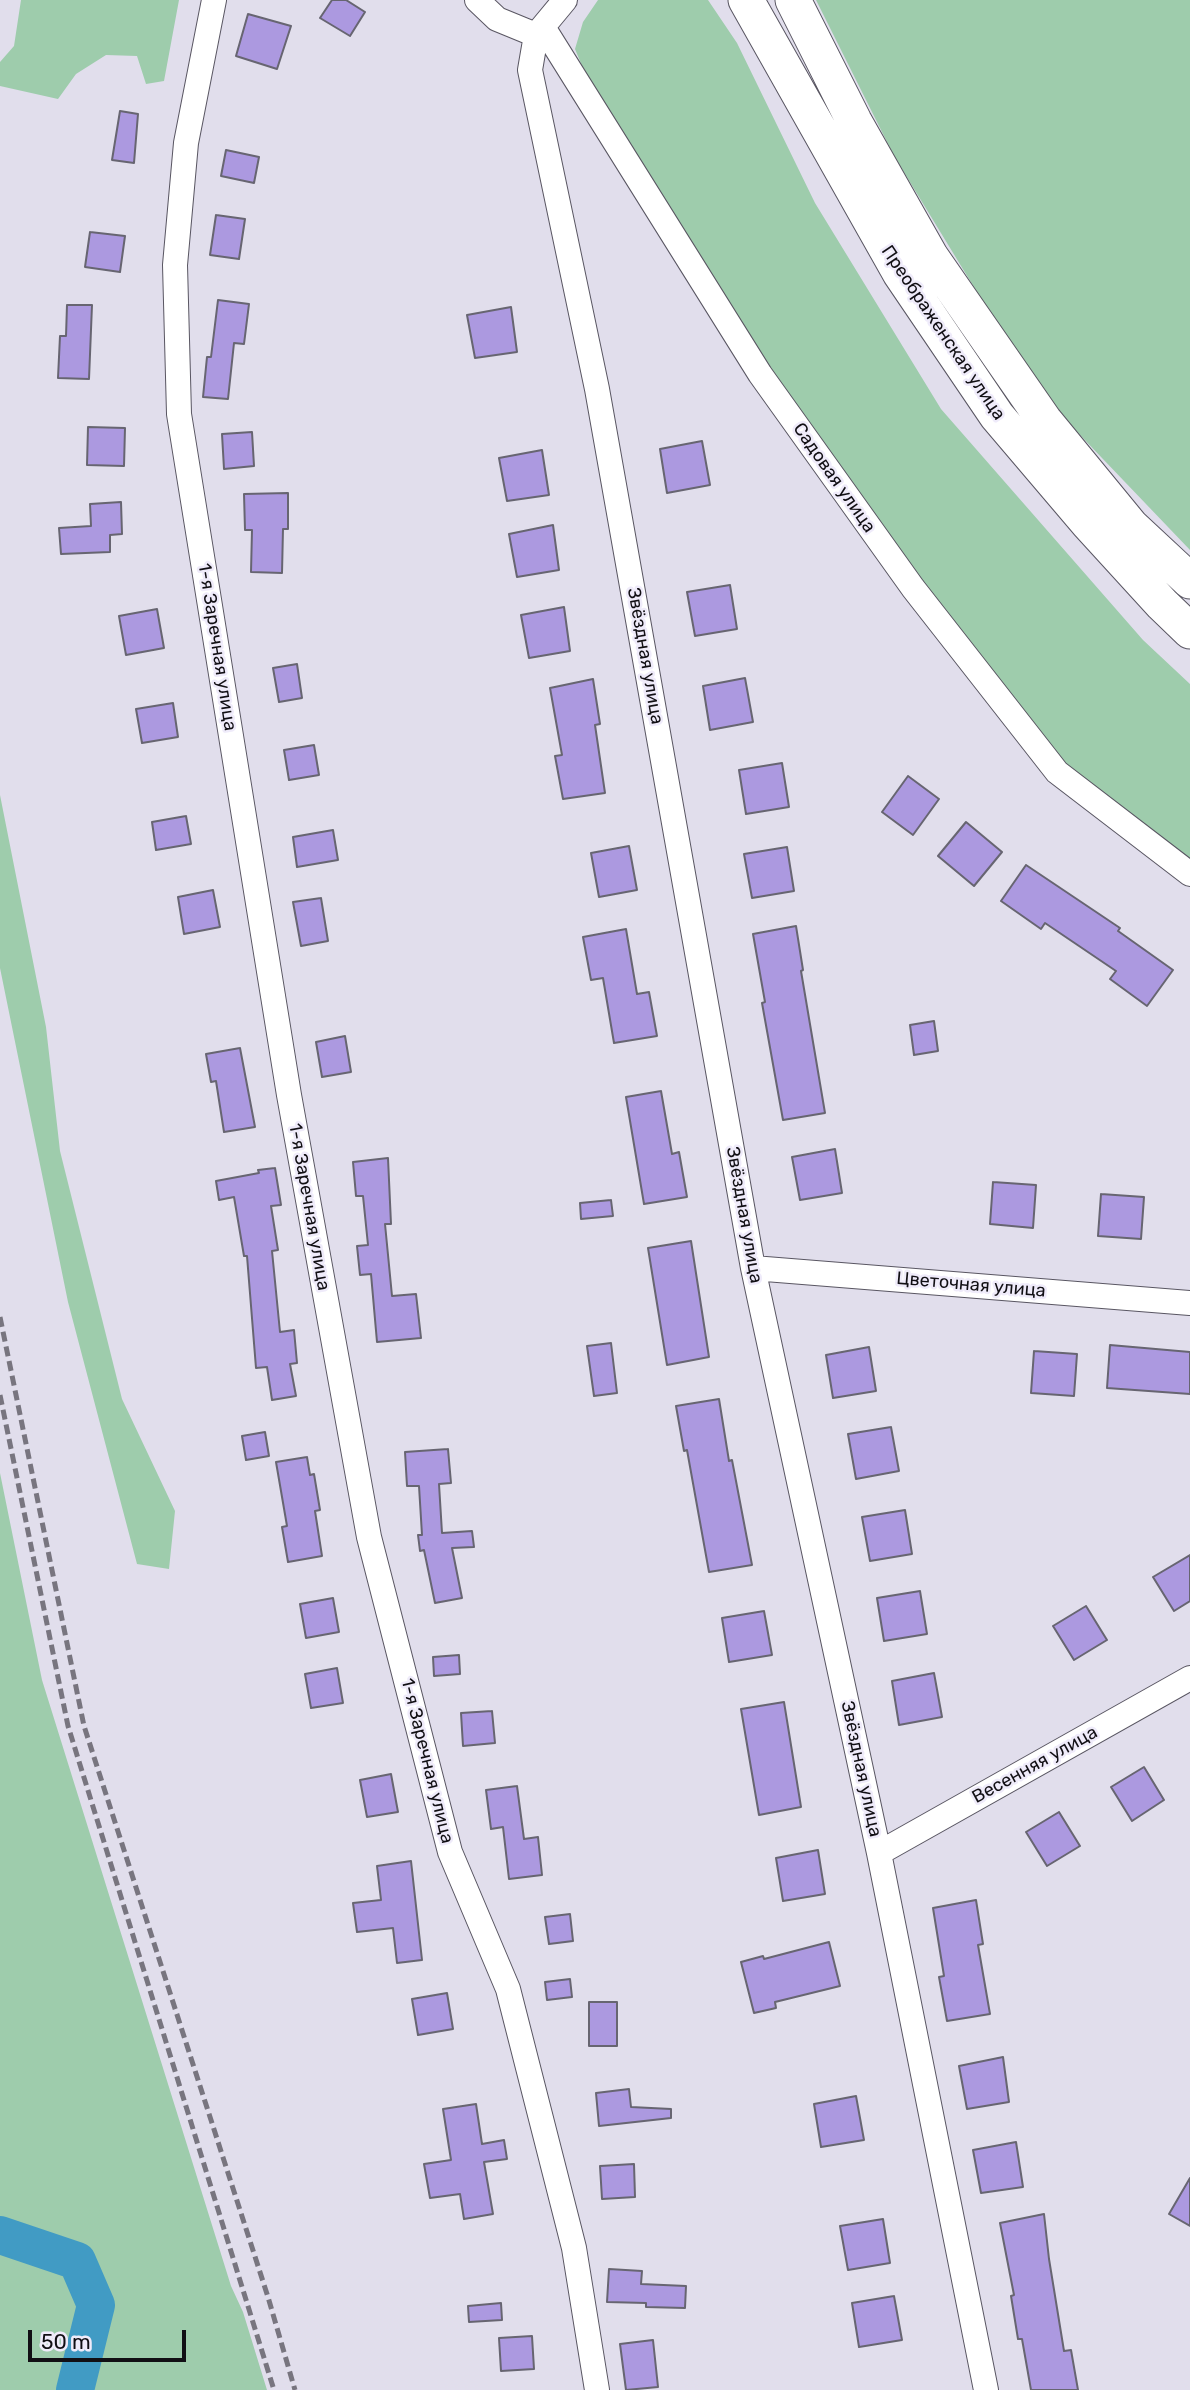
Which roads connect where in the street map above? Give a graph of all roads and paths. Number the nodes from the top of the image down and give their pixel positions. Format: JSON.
{"nodes":[{"id":1,"x":214,"y":0,"type":"edge"},
{"id":2,"x":477,"y":0,"type":"edge"},
{"id":3,"x":565,"y":0,"type":"edge"},
{"id":4,"x":746,"y":0,"type":"edge"},
{"id":5,"x":793,"y":0,"type":"edge"},
{"id":6,"x":540,"y":31,"type":"junction"},
{"id":7,"x":1190,"y":581,"type":"edge"},
{"id":8,"x":1190,"y":631,"type":"edge"},
{"id":9,"x":1190,"y":874,"type":"edge"},
{"id":10,"x":753,"y":1268,"type":"junction"},
{"id":11,"x":1190,"y":1303,"type":"edge"},
{"id":12,"x":1190,"y":1678,"type":"edge"},
{"id":13,"x":879,"y":1853,"type":"junction"},
{"id":14,"x":597,"y":2390,"type":"edge"},
{"id":15,"x":986,"y":2390,"type":"edge"}],
"edges":[{"from":1,"to":14,"type":"street","name":"1-я Заречная улица"},
{"from":2,"to":6,"type":"street"},
{"from":3,"to":6,"type":"street"},
{"from":4,"to":8,"type":"main road","name":"Преображенская улица"},
{"from":5,"to":7,"type":"main road","name":"Преображенская улица"},
{"from":6,"to":9,"type":"street","name":"Садовая улица"},
{"from":6,"to":10,"type":"street","name":"Звёздная улица"},
{"from":10,"to":11,"type":"street","name":"Цветочная улица"},
{"from":10,"to":13,"type":"street","name":"Звёздная улица"},
{"from":12,"to":13,"type":"street","name":"Весенняя улица"},
{"from":13,"to":15,"type":"street","name":"Звёздная улица"}]}
